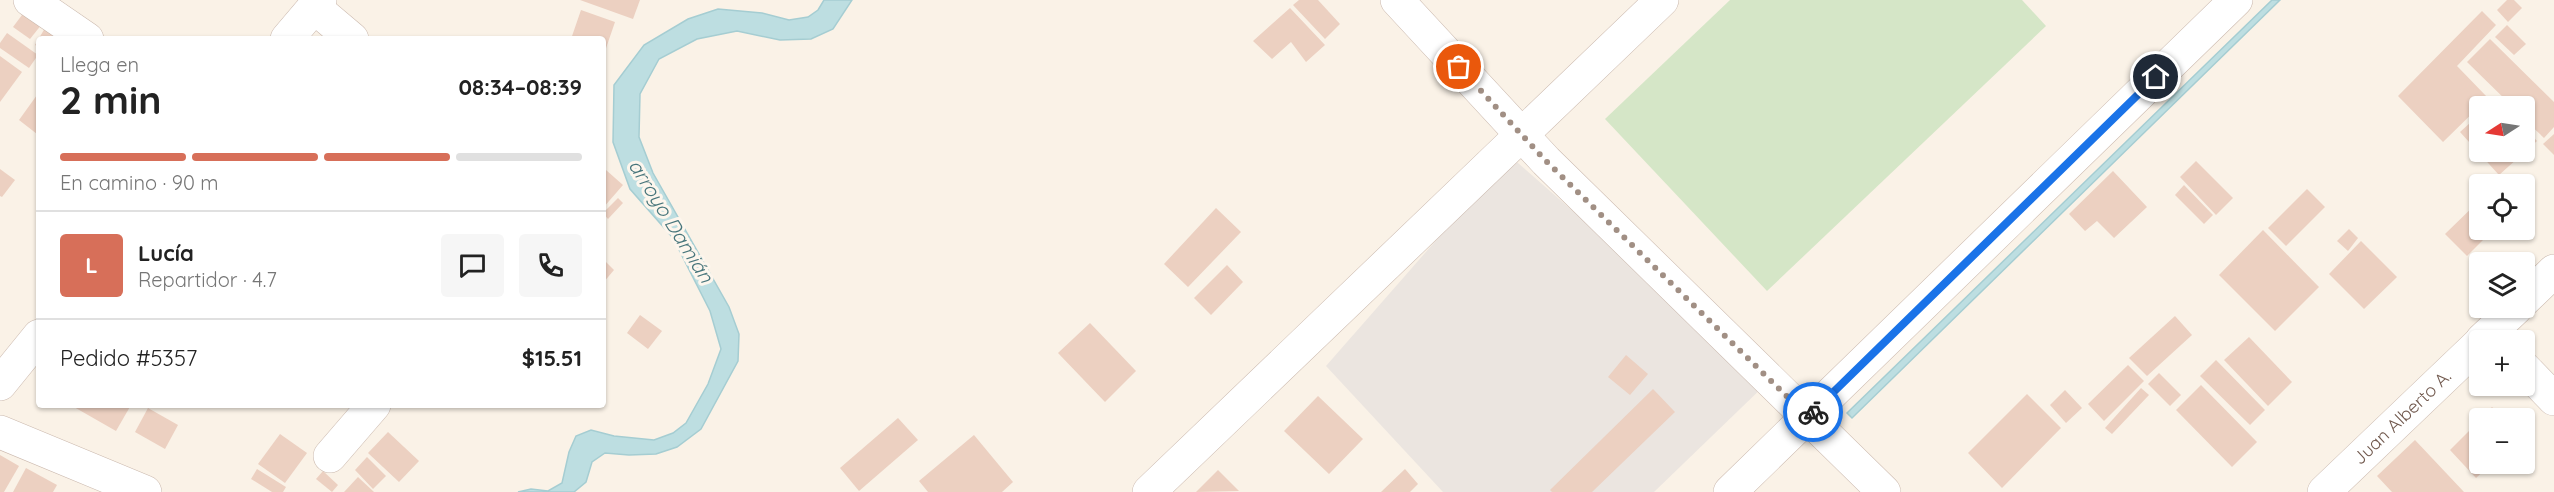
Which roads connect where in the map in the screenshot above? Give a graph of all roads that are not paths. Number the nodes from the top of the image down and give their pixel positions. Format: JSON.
{"nodes":[{"id":1,"x":30,"y":0,"type":"edge"},
{"id":2,"x":1397,"y":0,"type":"edge"},
{"id":3,"x":1662,"y":0,"type":"edge"},
{"id":4,"x":2236,"y":0,"type":"edge"},
{"id":5,"x":317,"y":4,"type":"edge"},
{"id":6,"x":83,"y":36,"type":"edge"},
{"id":7,"x":289,"y":36,"type":"edge"},
{"id":8,"x":349,"y":36,"type":"edge"},
{"id":9,"x":1521,"y":133,"type":"junction"},
{"id":10,"x":2554,"y":271,"type":"edge"},
{"id":11,"x":2535,"y":289,"type":"edge"},
{"id":12,"x":2507,"y":318,"type":"edge"},
{"id":13,"x":2495,"y":330,"type":"edge"},
{"id":14,"x":36,"y":340,"type":"edge"},
{"id":15,"x":2469,"y":356,"type":"edge"},
{"id":16,"x":2535,"y":379,"type":"edge"},
{"id":17,"x":0,"y":384,"type":"edge"},
{"id":18,"x":2554,"y":399,"type":"edge"},
{"id":19,"x":371,"y":408,"type":"edge"},
{"id":20,"x":1808,"y":417,"type":"junction"},
{"id":21,"x":0,"y":432,"type":"edge"},
{"id":22,"x":330,"y":456,"type":"dead end"},
{"id":23,"x":145,"y":492,"type":"edge"},
{"id":24,"x":1149,"y":492,"type":"edge"},
{"id":25,"x":1730,"y":492,"type":"edge"},
{"id":26,"x":1884,"y":492,"type":"edge"},
{"id":27,"x":2324,"y":492,"type":"edge"}],
"edges":[{"from":1,"to":6,"type":"street"},
{"from":2,"to":9,"type":"street"},
{"from":3,"to":9,"type":"street"},
{"from":4,"to":20,"type":"street"},
{"from":5,"to":7,"type":"street"},
{"from":5,"to":8,"type":"street"},
{"from":9,"to":20,"type":"street"},
{"from":9,"to":24,"type":"street"},
{"from":10,"to":11,"type":"street"},
{"from":12,"to":13,"type":"street","name":"Juan Alberto A."},
{"from":14,"to":17,"type":"street"},
{"from":15,"to":27,"type":"street","name":"Juan Alberto A."},
{"from":16,"to":18,"type":"street"},
{"from":19,"to":22,"type":"street"},
{"from":20,"to":25,"type":"street"},
{"from":20,"to":26,"type":"street"},
{"from":21,"to":23,"type":"street"}]}
